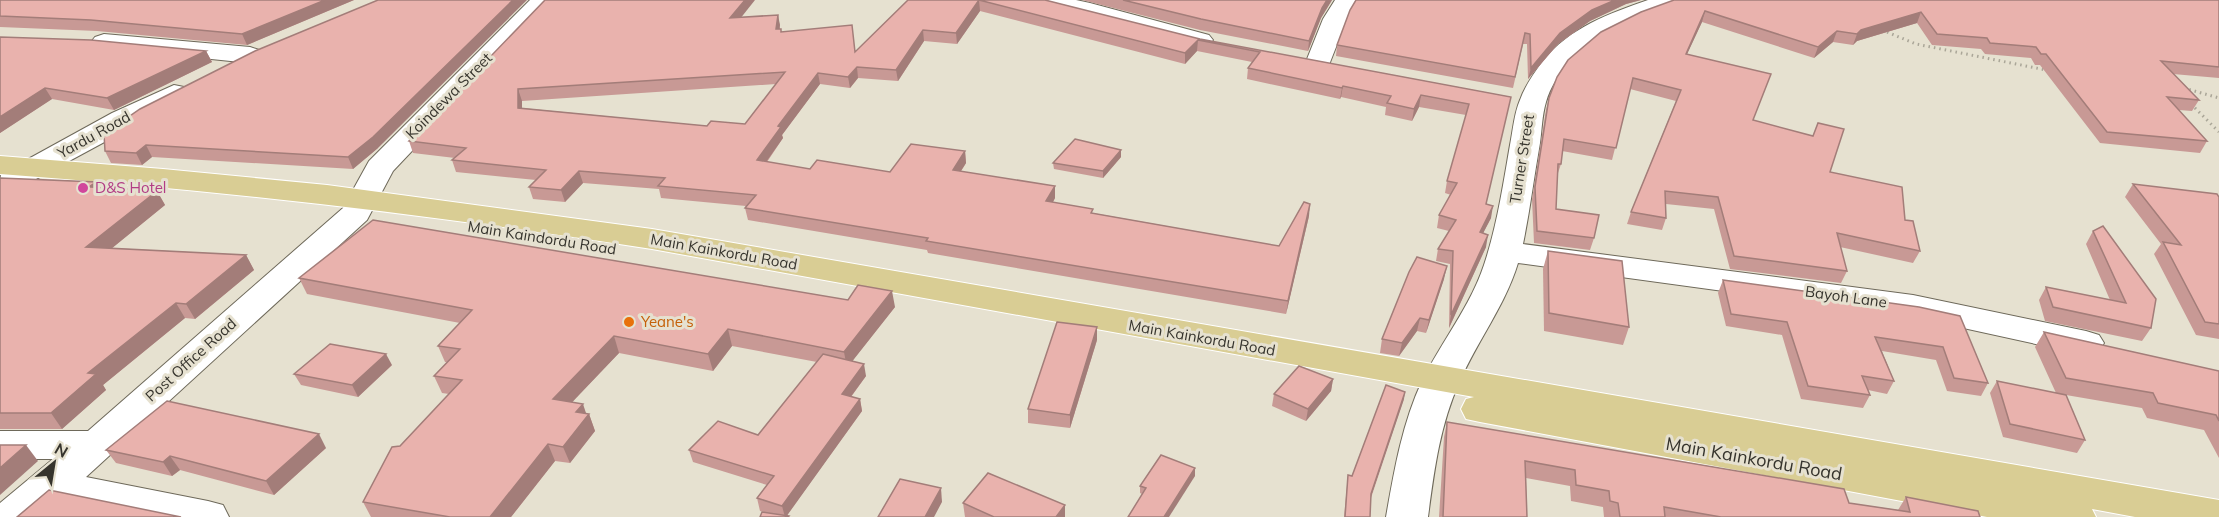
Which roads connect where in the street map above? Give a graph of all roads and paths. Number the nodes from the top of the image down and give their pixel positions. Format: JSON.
{"nodes":[{"id":1,"x":543,"y":0,"type":"edge"},
{"id":2,"x":1041,"y":0,"type":"edge"},
{"id":3,"x":1347,"y":0,"type":"edge"},
{"id":4,"x":1671,"y":0,"type":"edge"},
{"id":5,"x":1876,"y":27,"type":"edge"},
{"id":6,"x":75,"y":40,"type":"edge"},
{"id":7,"x":1227,"y":45,"type":"edge"},
{"id":8,"x":1318,"y":64,"type":"edge"},
{"id":9,"x":2051,"y":71,"type":"edge"},
{"id":10,"x":2182,"y":87,"type":"edge"},
{"id":11,"x":2219,"y":98,"type":"edge"},
{"id":12,"x":2188,"y":100,"type":"edge"},
{"id":13,"x":2219,"y":132,"type":"edge"},
{"id":14,"x":12,"y":173,"type":"edge"},
{"id":15,"x":360,"y":206,"type":"junction"},
{"id":16,"x":1505,"y":251,"type":"junction"},
{"id":17,"x":2115,"y":350,"type":"edge"},
{"id":18,"x":1437,"y":390,"type":"junction"},
{"id":19,"x":0,"y":445,"type":"edge"},
{"id":20,"x":97,"y":445,"type":"junction"},
{"id":21,"x":50,"y":486,"type":"junction"},
{"id":22,"x":2219,"y":516,"type":"edge"},
{"id":23,"x":12,"y":517,"type":"edge"},
{"id":24,"x":208,"y":517,"type":"edge"},
{"id":25,"x":1407,"y":517,"type":"edge"},
{"id":26,"x":2075,"y":517,"type":"edge"}],
"edges":[{"from":1,"to":15,"type":"street","name":"Koindewa Street"},
{"from":2,"to":7,"type":"street"},
{"from":3,"to":8,"type":"street"},
{"from":4,"to":16,"type":"street","name":"Turner Street"},
{"from":5,"to":9,"type":"path"},
{"from":6,"to":14,"type":"street","name":"Yardu Road"},
{"from":10,"to":11,"type":"path"},
{"from":12,"to":13,"type":"path"},
{"from":14,"to":15,"type":"main road","name":"Main Kaindordu Road"},
{"from":15,"to":18,"type":"main road","name":"Main Kaindordu Road"},
{"from":15,"to":20,"type":"street","name":"Post Office Road"},
{"from":16,"to":17,"type":"street","name":"Bayoh Lane"},
{"from":16,"to":18,"type":"street","name":"Turner Street"},
{"from":18,"to":22,"type":"main road"},
{"from":18,"to":25,"type":"street","name":"Turner Street"},
{"from":18,"to":26,"type":"main road","name":"Main Kainkordu Road"},
{"from":19,"to":20,"type":"street"},
{"from":20,"to":21,"type":"street","name":"Post Office Road"},
{"from":21,"to":23,"type":"street","name":"Post Office Road"},
{"from":21,"to":24,"type":"street"}]}
